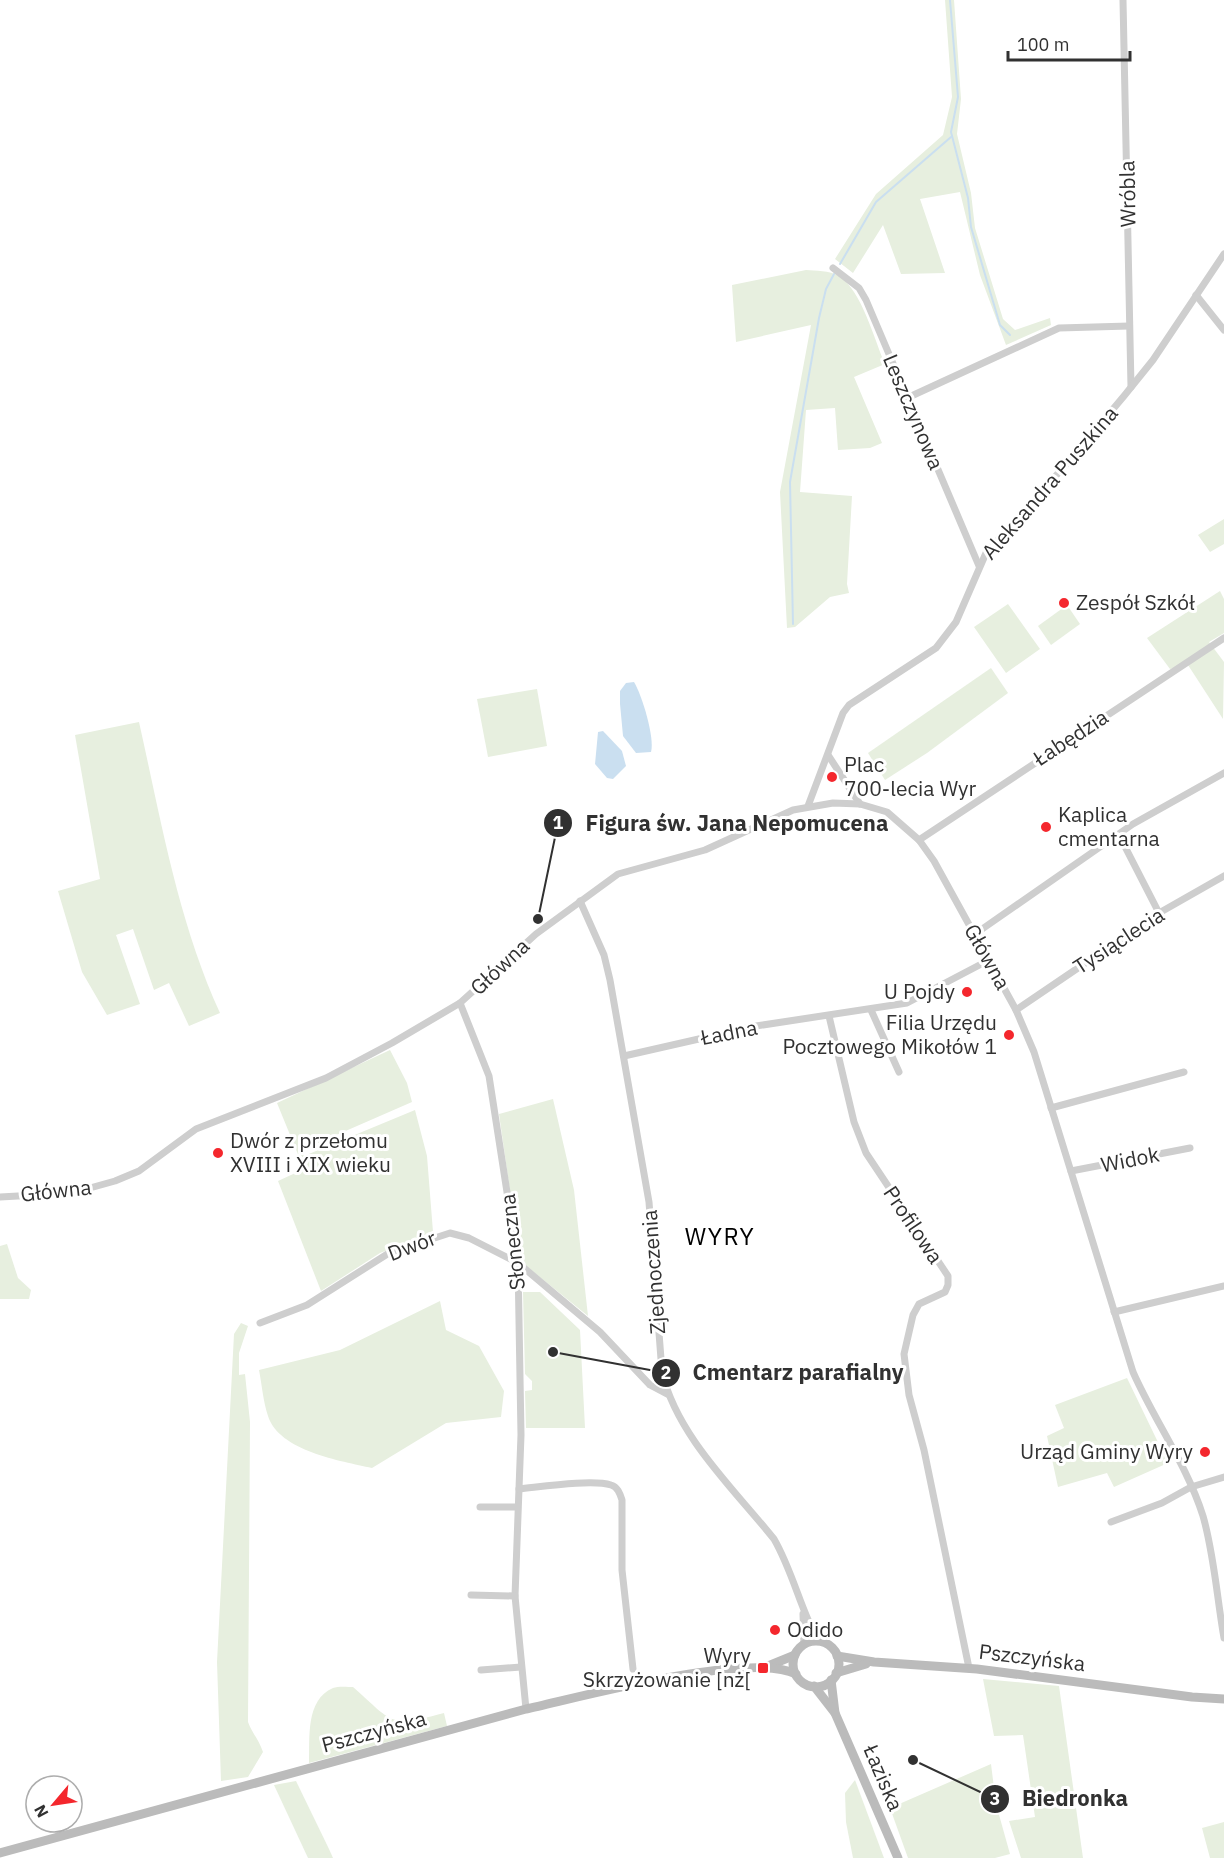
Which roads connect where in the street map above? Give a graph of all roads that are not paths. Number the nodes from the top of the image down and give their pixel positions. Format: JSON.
{"nodes":[{"id":1,"x":1123,"y":0,"type":"edge"},
{"id":2,"x":1224,"y":254,"type":"edge"},
{"id":3,"x":833,"y":268,"type":"dead end"},
{"id":4,"x":1196,"y":295,"type":"junction"},
{"id":5,"x":1129,"y":326,"type":"junction"},
{"id":6,"x":1224,"y":330,"type":"edge"},
{"id":7,"x":1131,"y":387,"type":"junction"},
{"id":8,"x":907,"y":398,"type":"junction"},
{"id":9,"x":979,"y":566,"type":"junction"},
{"id":10,"x":1224,"y":638,"type":"edge"},
{"id":11,"x":828,"y":754,"type":"junction"},
{"id":12,"x":1224,"y":773,"type":"edge"},
{"id":13,"x":860,"y":804,"type":"junction"},
{"id":14,"x":808,"y":806,"type":"junction"},
{"id":15,"x":1119,"y":835,"type":"junction"},
{"id":16,"x":919,"y":840,"type":"junction"},
{"id":17,"x":1224,"y":876,"type":"edge"},
{"id":18,"x":580,"y":901,"type":"junction"},
{"id":19,"x":1159,"y":913,"type":"junction"},
{"id":20,"x":975,"y":934,"type":"junction"},
{"id":21,"x":989,"y":960,"type":"junction"},
{"id":22,"x":460,"y":1003,"type":"junction"},
{"id":23,"x":871,"y":1010,"type":"junction"},
{"id":24,"x":1016,"y":1010,"type":"junction"},
{"id":25,"x":829,"y":1016,"type":"junction"},
{"id":26,"x":624,"y":1056,"type":"junction"},
{"id":27,"x":899,"y":1072,"type":"dead end"},
{"id":28,"x":1184,"y":1072,"type":"dead end"},
{"id":29,"x":1051,"y":1108,"type":"junction"},
{"id":30,"x":1190,"y":1148,"type":"dead end"},
{"id":31,"x":1071,"y":1171,"type":"junction"},
{"id":32,"x":0,"y":1197,"type":"edge"},
{"id":33,"x":518,"y":1263,"type":"junction"},
{"id":34,"x":1224,"y":1286,"type":"edge"},
{"id":35,"x":1114,"y":1312,"type":"junction"},
{"id":36,"x":260,"y":1323,"type":"dead end"},
{"id":37,"x":667,"y":1394,"type":"junction"},
{"id":38,"x":1224,"y":1478,"type":"edge"},
{"id":39,"x":1191,"y":1487,"type":"junction"},
{"id":40,"x":519,"y":1489,"type":"junction"},
{"id":41,"x":480,"y":1507,"type":"dead end"},
{"id":42,"x":517,"y":1508,"type":"junction"},
{"id":43,"x":1111,"y":1522,"type":"dead end"},
{"id":44,"x":471,"y":1595,"type":"dead end"},
{"id":45,"x":515,"y":1596,"type":"junction"},
{"id":46,"x":802,"y":1609,"type":"junction"},
{"id":47,"x":1224,"y":1638,"type":"edge"},
{"id":48,"x":818,"y":1641,"type":"junction"},
{"id":49,"x":804,"y":1645,"type":"junction"},
{"id":50,"x":795,"y":1655,"type":"junction"},
{"id":51,"x":837,"y":1656,"type":"junction"},
{"id":52,"x":874,"y":1662,"type":"junction"},
{"id":53,"x":521,"y":1667,"type":"junction"},
{"id":54,"x":763,"y":1668,"type":"junction"},
{"id":55,"x":969,"y":1668,"type":"junction"},
{"id":56,"x":633,"y":1669,"type":"dead end"},
{"id":57,"x":481,"y":1670,"type":"dead end"},
{"id":58,"x":796,"y":1674,"type":"junction"},
{"id":59,"x":834,"y":1677,"type":"junction"},
{"id":60,"x":814,"y":1686,"type":"junction"},
{"id":61,"x":1224,"y":1698,"type":"edge"},
{"id":62,"x":526,"y":1709,"type":"junction"},
{"id":63,"x":835,"y":1713,"type":"junction"},
{"id":64,"x":0,"y":1853,"type":"edge"},
{"id":65,"x":898,"y":1858,"type":"edge"}],
"edges":[{"from":1,"to":5,"type":"street","name":"Wróbla"},
{"from":2,"to":4,"type":"street","name":"Aleksandra Puszkina"},
{"from":3,"to":8,"type":"street","name":"Leszczynowa"},
{"from":4,"to":6,"type":"street"},
{"from":4,"to":7,"type":"street","name":"Aleksandra Puszkina"},
{"from":5,"to":7,"type":"street","name":"Wróbla"},
{"from":5,"to":8,"type":"street"},
{"from":7,"to":9,"type":"street","name":"Aleksandra Puszkina"},
{"from":8,"to":9,"type":"street","name":"Leszczynowa"},
{"from":9,"to":11,"type":"street","name":"Aleksandra Puszkina"},
{"from":10,"to":16,"type":"street","name":"Łabędzia"},
{"from":11,"to":13,"type":"street"},
{"from":11,"to":14,"type":"street","name":"Aleksandra Puszkina"},
{"from":12,"to":15,"type":"street"},
{"from":13,"to":14,"type":"street","name":"Główna"},
{"from":13,"to":16,"type":"street","name":"Główna"},
{"from":14,"to":18,"type":"street","name":"Główna"},
{"from":15,"to":19,"type":"street"},
{"from":15,"to":20,"type":"street"},
{"from":16,"to":20,"type":"street","name":"Główna"},
{"from":17,"to":19,"type":"street","name":"Tysiąclecia"},
{"from":18,"to":22,"type":"street","name":"Główna"},
{"from":18,"to":26,"type":"street","name":"Zjednoczenia"},
{"from":19,"to":24,"type":"street","name":"Tysiąclecia"},
{"from":20,"to":21,"type":"street","name":"Główna"},
{"from":21,"to":23,"type":"street","name":"Ładna"},
{"from":21,"to":24,"type":"street","name":"Główna"},
{"from":22,"to":32,"type":"street","name":"Główna"},
{"from":22,"to":33,"type":"street","name":"Słoneczna"},
{"from":23,"to":25,"type":"street","name":"Ładna"},
{"from":23,"to":27,"type":"street"},
{"from":24,"to":29,"type":"street","name":"Główna"},
{"from":25,"to":26,"type":"street","name":"Ładna"},
{"from":25,"to":55,"type":"street","name":"Profilowa"},
{"from":26,"to":37,"type":"street","name":"Zjednoczenia"},
{"from":28,"to":29,"type":"street"},
{"from":29,"to":31,"type":"street","name":"Główna"},
{"from":30,"to":31,"type":"street","name":"Widok"},
{"from":31,"to":35,"type":"street","name":"Główna"},
{"from":33,"to":36,"type":"street","name":"Dwór"},
{"from":33,"to":37,"type":"street","name":"Dwór"},
{"from":33,"to":40,"type":"street","name":"Słoneczna"},
{"from":34,"to":35,"type":"street"},
{"from":35,"to":39,"type":"street","name":"Główna"},
{"from":37,"to":46,"type":"street","name":"Zjednoczenia"},
{"from":38,"to":39,"type":"street"},
{"from":39,"to":43,"type":"street"},
{"from":39,"to":47,"type":"street","name":"Główna"},
{"from":40,"to":42,"type":"street","name":"Słoneczna"},
{"from":40,"to":56,"type":"street"},
{"from":41,"to":42,"type":"street"},
{"from":42,"to":45,"type":"street","name":"Słoneczna"},
{"from":44,"to":45,"type":"street"},
{"from":45,"to":53,"type":"street","name":"Słoneczna"},
{"from":46,"to":48,"type":"street","name":"Zjednoczenia"},
{"from":46,"to":49,"type":"street","name":"Zjednoczenia"},
{"from":48,"to":49,"type":"main road"},
{"from":48,"to":51,"type":"main road"},
{"from":49,"to":50,"type":"main road"},
{"from":50,"to":54,"type":"main road","name":"Pszczyńska"},
{"from":50,"to":58,"type":"main road"},
{"from":51,"to":52,"type":"main road","name":"Pszczyńska"},
{"from":51,"to":59,"type":"main road"},
{"from":52,"to":55,"type":"main road","name":"Pszczyńska"},
{"from":52,"to":59,"type":"main road","name":"Pszczyńska"},
{"from":53,"to":57,"type":"street"},
{"from":53,"to":62,"type":"street","name":"Słoneczna"},
{"from":54,"to":58,"type":"main road","name":"Pszczyńska"},
{"from":54,"to":62,"type":"main road","name":"Pszczyńska"},
{"from":55,"to":61,"type":"main road","name":"Pszczyńska"},
{"from":58,"to":60,"type":"main road"},
{"from":59,"to":60,"type":"main road"},
{"from":59,"to":63,"type":"main road","name":"Łaziska"},
{"from":60,"to":63,"type":"main road","name":"Łaziska"},
{"from":62,"to":64,"type":"main road","name":"Pszczyńska"},
{"from":63,"to":65,"type":"main road","name":"Łaziska"}]}
